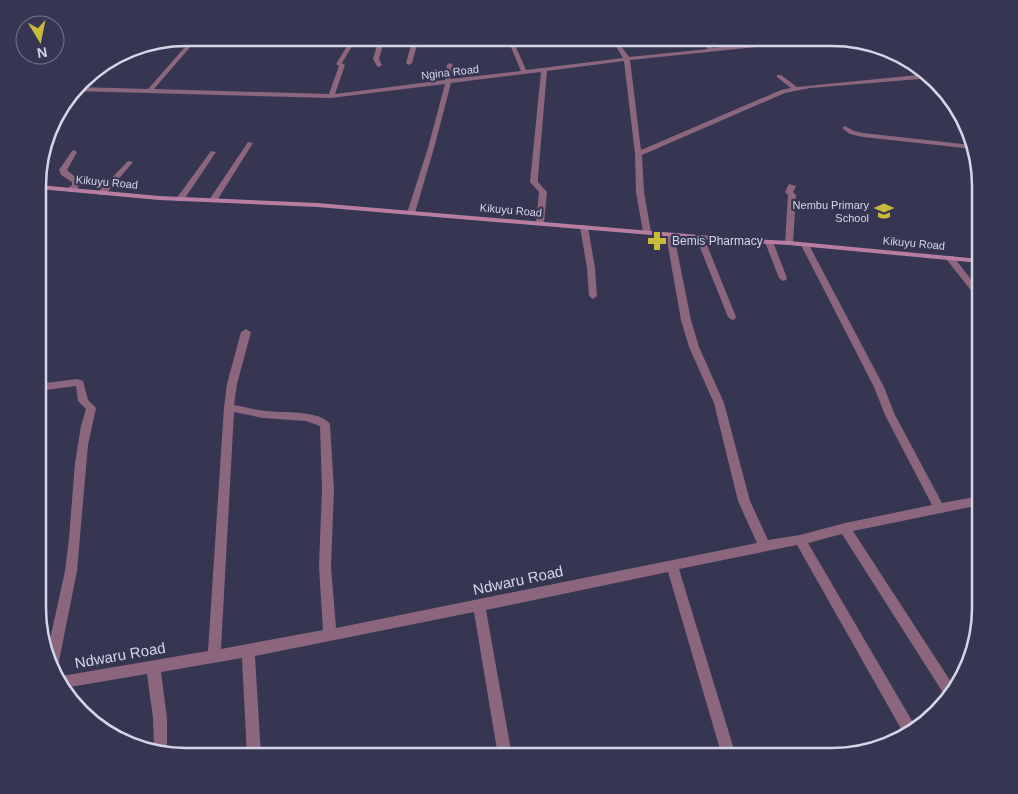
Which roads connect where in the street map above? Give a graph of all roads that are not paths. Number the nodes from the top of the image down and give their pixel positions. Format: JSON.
{"nodes":[{"id":1,"x":188,"y":46,"type":"edge"},
{"id":2,"x":349,"y":46,"type":"edge"},
{"id":3,"x":379,"y":46,"type":"edge"},
{"id":4,"x":414,"y":46,"type":"edge"},
{"id":5,"x":513,"y":46,"type":"edge"},
{"id":6,"x":619,"y":47,"type":"edge"},
{"id":7,"x":709,"y":47,"type":"edge"},
{"id":8,"x":743,"y":47,"type":"edge"},
{"id":9,"x":712,"y":50,"type":"junction"},
{"id":10,"x":627,"y":59,"type":"junction"},
{"id":11,"x":409,"y":63,"type":"dead end"},
{"id":12,"x":450,"y":64,"type":"dead end"},
{"id":13,"x":379,"y":65,"type":"dead end"},
{"id":14,"x":544,"y":70,"type":"junction"},
{"id":15,"x":525,"y":73,"type":"junction"},
{"id":16,"x":779,"y":76,"type":"dead end"},
{"id":17,"x":920,"y":78,"type":"edge"},
{"id":18,"x":448,"y":82,"type":"junction"},
{"id":19,"x":796,"y":88,"type":"junction"},
{"id":20,"x":86,"y":89,"type":"edge"},
{"id":21,"x":150,"y":90,"type":"junction"},
{"id":22,"x":330,"y":96,"type":"junction"},
{"id":23,"x":845,"y":128,"type":"dead end"},
{"id":24,"x":250,"y":143,"type":"dead end"},
{"id":25,"x":965,"y":146,"type":"edge"},
{"id":26,"x":74,"y":152,"type":"dead end"},
{"id":27,"x":213,"y":152,"type":"dead end"},
{"id":28,"x":638,"y":154,"type":"junction"},
{"id":29,"x":130,"y":162,"type":"dead end"},
{"id":30,"x":792,"y":186,"type":"dead end"},
{"id":31,"x":46,"y":188,"type":"edge"},
{"id":32,"x":70,"y":190,"type":"junction"},
{"id":33,"x":102,"y":193,"type":"junction"},
{"id":34,"x":180,"y":199,"type":"junction"},
{"id":35,"x":213,"y":200,"type":"junction"},
{"id":36,"x":410,"y":213,"type":"junction"},
{"id":37,"x":540,"y":223,"type":"junction"},
{"id":38,"x":584,"y":227,"type":"junction"},
{"id":39,"x":647,"y":232,"type":"junction"},
{"id":40,"x":670,"y":235,"type":"junction"},
{"id":41,"x":702,"y":237,"type":"junction"},
{"id":42,"x":769,"y":242,"type":"junction"},
{"id":43,"x":790,"y":243,"type":"junction"},
{"id":44,"x":805,"y":245,"type":"junction"},
{"id":45,"x":950,"y":258,"type":"junction"},
{"id":46,"x":972,"y":260,"type":"edge"},
{"id":47,"x":783,"y":278,"type":"dead end"},
{"id":48,"x":972,"y":286,"type":"edge"},
{"id":49,"x":593,"y":296,"type":"dead end"},
{"id":50,"x":732,"y":316,"type":"dead end"},
{"id":51,"x":246,"y":332,"type":"dead end"},
{"id":52,"x":46,"y":387,"type":"edge"},
{"id":53,"x":229,"y":407,"type":"junction"},
{"id":54,"x":971,"y":502,"type":"edge"},
{"id":55,"x":939,"y":508,"type":"junction"},
{"id":56,"x":845,"y":528,"type":"junction"},
{"id":57,"x":800,"y":540,"type":"junction"},
{"id":58,"x":765,"y":546,"type":"junction"},
{"id":59,"x":672,"y":565,"type":"junction"},
{"id":60,"x":480,"y":605,"type":"junction"},
{"id":61,"x":330,"y":634,"type":"junction"},
{"id":62,"x":248,"y":651,"type":"junction"},
{"id":63,"x":54,"y":653,"type":"edge"},
{"id":64,"x":214,"y":655,"type":"junction"},
{"id":65,"x":153,"y":666,"type":"junction"},
{"id":66,"x":67,"y":681,"type":"edge"},
{"id":67,"x":947,"y":687,"type":"edge"},
{"id":68,"x":907,"y":725,"type":"edge"},
{"id":69,"x":161,"y":745,"type":"edge"},
{"id":70,"x":253,"y":747,"type":"edge"},
{"id":71,"x":504,"y":747,"type":"edge"},
{"id":72,"x":727,"y":748,"type":"edge"}],
"edges":[{"from":1,"to":21,"type":"street"},
{"from":2,"to":22,"type":"street"},
{"from":3,"to":13,"type":"street"},
{"from":4,"to":11,"type":"street"},
{"from":5,"to":15,"type":"street"},
{"from":6,"to":10,"type":"street"},
{"from":7,"to":9,"type":"street"},
{"from":8,"to":9,"type":"street","name":"Ngina Road"},
{"from":9,"to":10,"type":"street","name":"Ngina Road"},
{"from":10,"to":14,"type":"street","name":"Ngina Road"},
{"from":10,"to":28,"type":"street"},
{"from":12,"to":18,"type":"street"},
{"from":14,"to":15,"type":"street","name":"Ngina Road"},
{"from":14,"to":37,"type":"street"},
{"from":15,"to":18,"type":"street","name":"Ngina Road"},
{"from":16,"to":19,"type":"street"},
{"from":17,"to":19,"type":"street"},
{"from":18,"to":22,"type":"street","name":"Ngina Road"},
{"from":18,"to":36,"type":"street"},
{"from":19,"to":28,"type":"street"},
{"from":20,"to":21,"type":"street","name":"Ngina Road"},
{"from":21,"to":22,"type":"street","name":"Ngina Road"},
{"from":23,"to":25,"type":"street"},
{"from":24,"to":35,"type":"street"},
{"from":26,"to":32,"type":"street"},
{"from":27,"to":34,"type":"street"},
{"from":28,"to":39,"type":"street"},
{"from":29,"to":33,"type":"street"},
{"from":30,"to":43,"type":"street"},
{"from":31,"to":32,"type":"main road","name":"Kikuyu Road"},
{"from":32,"to":33,"type":"main road","name":"Kikuyu Road"},
{"from":33,"to":34,"type":"main road","name":"Kikuyu Road"},
{"from":34,"to":35,"type":"main road","name":"Kikuyu Road"},
{"from":35,"to":36,"type":"main road","name":"Kikuyu Road"},
{"from":36,"to":37,"type":"main road","name":"Kikuyu Road"},
{"from":37,"to":38,"type":"main road","name":"Kikuyu Road"},
{"from":38,"to":39,"type":"main road","name":"Kikuyu Road"},
{"from":38,"to":49,"type":"street"},
{"from":39,"to":40,"type":"main road","name":"Kikuyu Road"},
{"from":40,"to":41,"type":"main road","name":"Kikuyu Road"},
{"from":40,"to":58,"type":"street"},
{"from":41,"to":42,"type":"main road","name":"Kikuyu Road"},
{"from":41,"to":50,"type":"street"},
{"from":42,"to":43,"type":"main road","name":"Kikuyu Road"},
{"from":42,"to":47,"type":"street"},
{"from":43,"to":44,"type":"main road","name":"Kikuyu Road"},
{"from":44,"to":45,"type":"main road","name":"Kikuyu Road"},
{"from":44,"to":55,"type":"street"},
{"from":45,"to":46,"type":"main road","name":"Kikuyu Road"},
{"from":45,"to":48,"type":"street"},
{"from":51,"to":53,"type":"street"},
{"from":52,"to":63,"type":"street"},
{"from":53,"to":61,"type":"street"},
{"from":53,"to":64,"type":"street"},
{"from":54,"to":55,"type":"street","name":"Ndwaru Road"},
{"from":55,"to":56,"type":"street","name":"Ndwaru Road"},
{"from":56,"to":57,"type":"street","name":"Ndwaru Road"},
{"from":56,"to":67,"type":"street"},
{"from":57,"to":58,"type":"street","name":"Ndwaru Road"},
{"from":57,"to":68,"type":"street"},
{"from":58,"to":59,"type":"street","name":"Ndwaru Road"},
{"from":59,"to":60,"type":"street","name":"Ndwaru Road"},
{"from":59,"to":72,"type":"street"},
{"from":60,"to":61,"type":"street","name":"Ndwaru Road"},
{"from":60,"to":71,"type":"street"},
{"from":61,"to":62,"type":"street","name":"Ndwaru Road"},
{"from":62,"to":64,"type":"street","name":"Ndwaru Road"},
{"from":62,"to":70,"type":"street"},
{"from":64,"to":65,"type":"street","name":"Ndwaru Road"},
{"from":65,"to":66,"type":"street","name":"Ndwaru Road"},
{"from":65,"to":69,"type":"street"}]}
